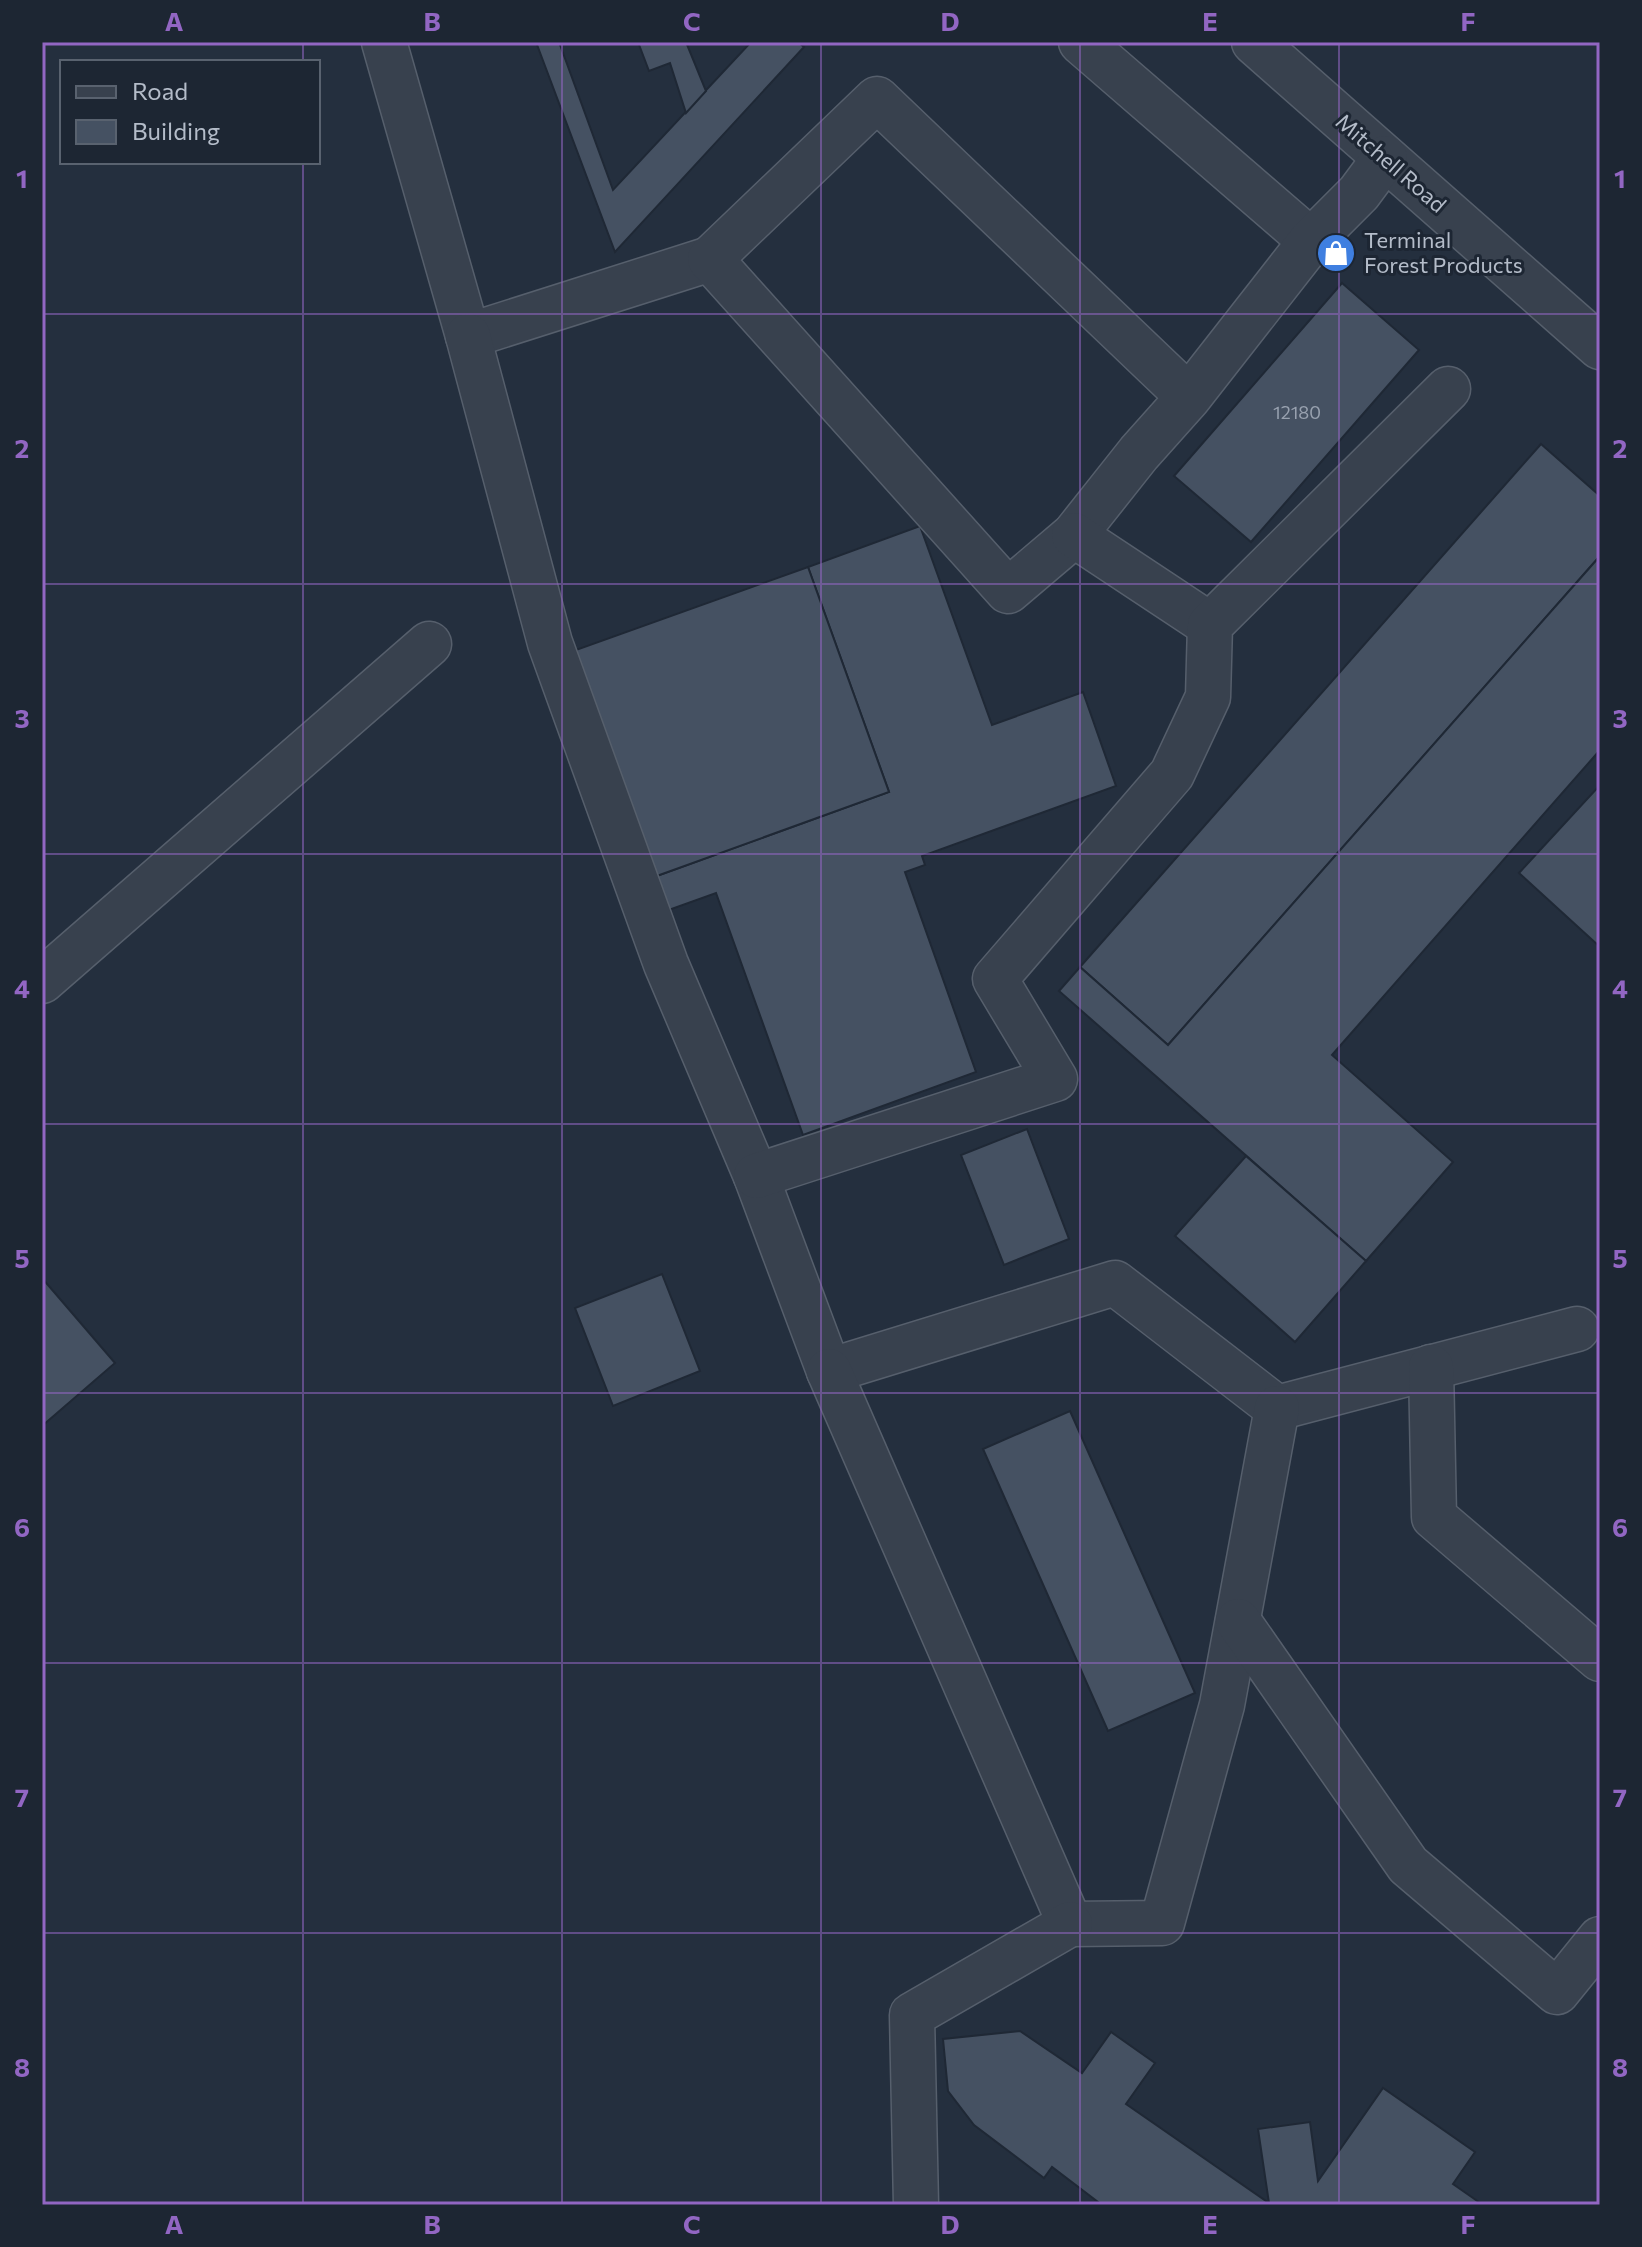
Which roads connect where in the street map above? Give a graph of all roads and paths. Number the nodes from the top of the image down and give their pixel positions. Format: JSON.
{"nodes":[{"id":1,"x":384,"y":42,"type":"edge"},
{"id":2,"x":1081,"y":42,"type":"edge"},
{"id":3,"x":1254,"y":42,"type":"edge"},
{"id":4,"x":1385,"y":158,"type":"junction"},
{"id":5,"x":1311,"y":241,"type":"junction"},
{"id":6,"x":710,"y":259,"type":"junction"},
{"id":7,"x":468,"y":336,"type":"junction"},
{"id":8,"x":1600,"y":347,"type":"edge"},
{"id":9,"x":1448,"y":389,"type":"dead end"},
{"id":10,"x":1189,"y":397,"type":"junction"},
{"id":11,"x":1074,"y":535,"type":"junction"},
{"id":12,"x":1210,"y":625,"type":"junction"},
{"id":13,"x":429,"y":644,"type":"dead end"},
{"id":14,"x":42,"y":981,"type":"edge"},
{"id":15,"x":756,"y":1176,"type":"junction"},
{"id":16,"x":1592,"y":1321,"type":"edge"},
{"id":17,"x":1431,"y":1367,"type":"junction"},
{"id":18,"x":829,"y":1371,"type":"junction"},
{"id":19,"x":1277,"y":1408,"type":"junction"},
{"id":20,"x":1238,"y":1621,"type":"junction"},
{"id":21,"x":1600,"y":1659,"type":"edge"},
{"id":22,"x":1070,"y":1924,"type":"junction"},
{"id":23,"x":1600,"y":1939,"type":"edge"},
{"id":24,"x":916,"y":2205,"type":"edge"}],
"edges":[{"from":1,"to":7,"type":"street"},
{"from":2,"to":5,"type":"street"},
{"from":3,"to":4,"type":"street","name":"Mitchell Road"},
{"from":4,"to":5,"type":"street"},
{"from":4,"to":8,"type":"street","name":"Mitchell Road"},
{"from":5,"to":10,"type":"street"},
{"from":6,"to":7,"type":"street"},
{"from":6,"to":10,"type":"street"},
{"from":6,"to":11,"type":"street"},
{"from":7,"to":15,"type":"street"},
{"from":9,"to":12,"type":"street"},
{"from":10,"to":11,"type":"street"},
{"from":11,"to":12,"type":"street"},
{"from":12,"to":15,"type":"street"},
{"from":13,"to":14,"type":"street"},
{"from":15,"to":18,"type":"street"},
{"from":16,"to":17,"type":"street"},
{"from":17,"to":19,"type":"street"},
{"from":17,"to":21,"type":"street"},
{"from":18,"to":19,"type":"street"},
{"from":18,"to":22,"type":"street"},
{"from":19,"to":20,"type":"street"},
{"from":20,"to":22,"type":"street"},
{"from":20,"to":23,"type":"street"},
{"from":22,"to":24,"type":"street"}]}
